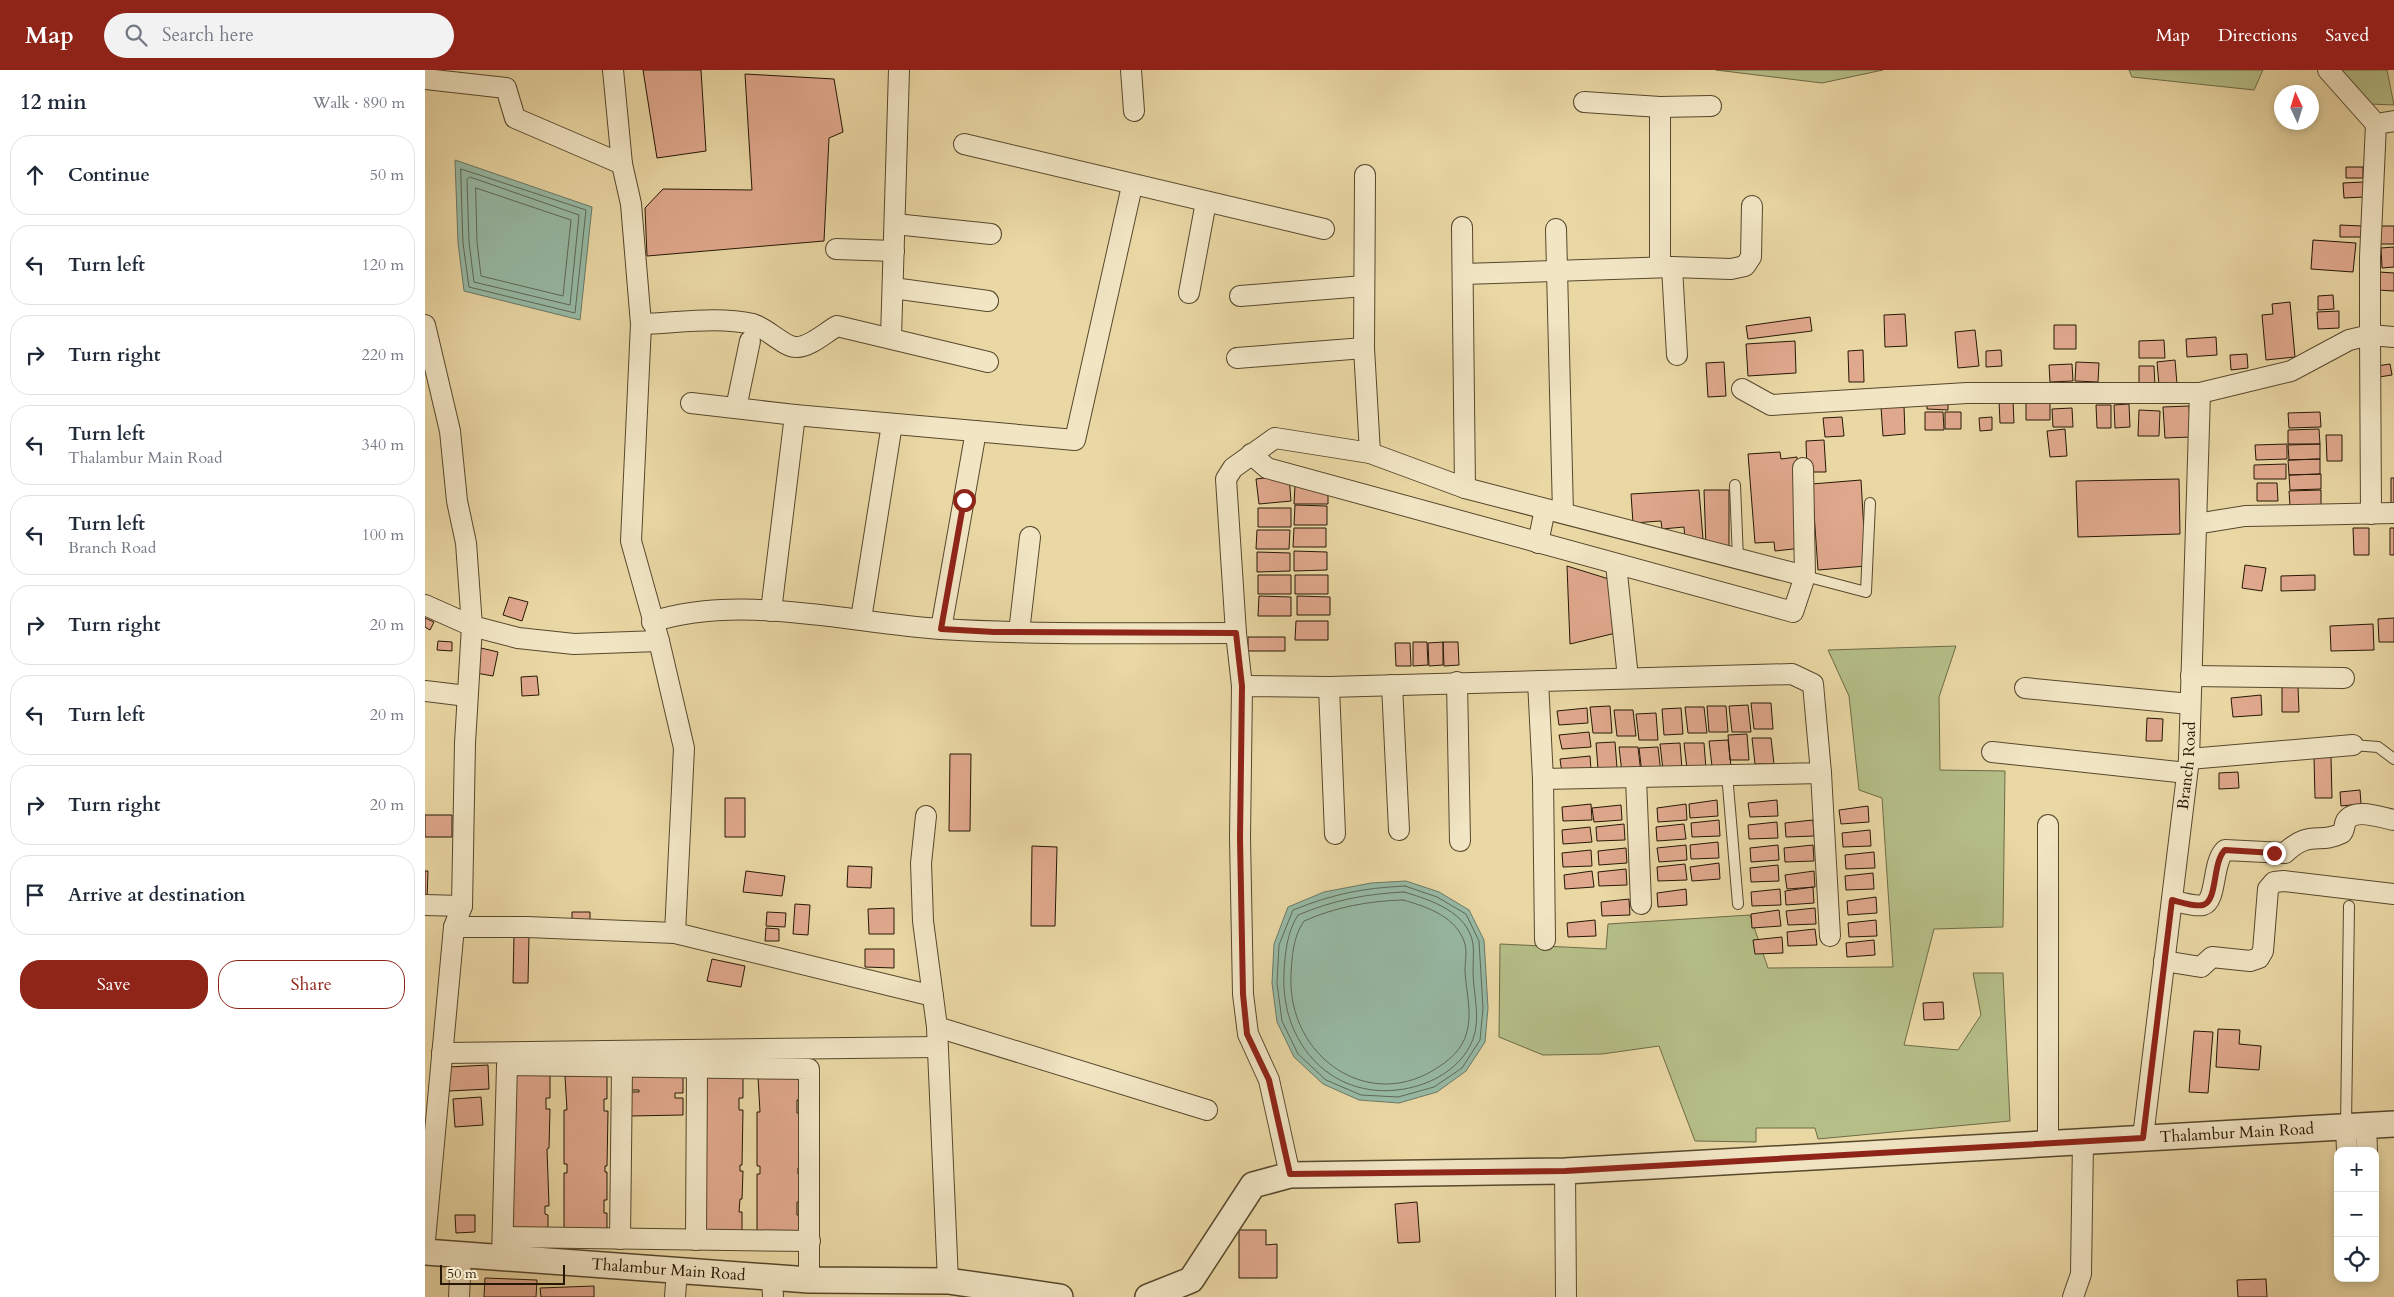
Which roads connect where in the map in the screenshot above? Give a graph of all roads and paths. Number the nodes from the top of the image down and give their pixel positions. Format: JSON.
{"nodes":[{"id":1,"x":613,"y":70,"type":"edge"},
{"id":2,"x":899,"y":70,"type":"edge"},
{"id":3,"x":1131,"y":70,"type":"edge"},
{"id":4,"x":2328,"y":70,"type":"edge"},
{"id":5,"x":425,"y":79,"type":"edge"},
{"id":6,"x":1585,"y":102,"type":"dead end"},
{"id":7,"x":1711,"y":106,"type":"dead end"},
{"id":8,"x":1660,"y":107,"type":"junction"},
{"id":9,"x":1134,"y":111,"type":"dead end"},
{"id":10,"x":2385,"y":122,"type":"edge"},
{"id":11,"x":964,"y":144,"type":"dead end"},
{"id":12,"x":621,"y":164,"type":"junction"},
{"id":13,"x":1365,"y":175,"type":"dead end"},
{"id":14,"x":1132,"y":186,"type":"junction"},
{"id":15,"x":1206,"y":202,"type":"junction"},
{"id":16,"x":1752,"y":206,"type":"dead end"},
{"id":17,"x":895,"y":224,"type":"junction"},
{"id":18,"x":1462,"y":228,"type":"dead end"},
{"id":19,"x":1324,"y":229,"type":"dead end"},
{"id":20,"x":1556,"y":229,"type":"dead end"},
{"id":21,"x":991,"y":234,"type":"dead end"},
{"id":22,"x":836,"y":249,"type":"dead end"},
{"id":23,"x":894,"y":251,"type":"junction"},
{"id":24,"x":1666,"y":267,"type":"junction"},
{"id":25,"x":1557,"y":269,"type":"junction"},
{"id":26,"x":1463,"y":274,"type":"junction"},
{"id":27,"x":1364,"y":286,"type":"junction"},
{"id":28,"x":893,"y":288,"type":"junction"},
{"id":29,"x":1189,"y":293,"type":"dead end"},
{"id":30,"x":1240,"y":296,"type":"dead end"},
{"id":31,"x":988,"y":301,"type":"dead end"},
{"id":32,"x":641,"y":324,"type":"junction"},
{"id":33,"x":425,"y":325,"type":"edge"},
{"id":34,"x":2370,"y":335,"type":"junction"},
{"id":35,"x":2394,"y":336,"type":"edge"},
{"id":36,"x":891,"y":338,"type":"junction"},
{"id":37,"x":750,"y":341,"type":"dead end"},
{"id":38,"x":1364,"y":348,"type":"junction"},
{"id":39,"x":1677,"y":355,"type":"dead end"},
{"id":40,"x":1237,"y":358,"type":"dead end"},
{"id":41,"x":988,"y":362,"type":"dead end"},
{"id":42,"x":1742,"y":389,"type":"dead end"},
{"id":43,"x":2200,"y":393,"type":"junction"},
{"id":44,"x":691,"y":403,"type":"dead end"},
{"id":45,"x":736,"y":408,"type":"junction"},
{"id":46,"x":795,"y":415,"type":"junction"},
{"id":47,"x":892,"y":424,"type":"junction"},
{"id":48,"x":976,"y":431,"type":"junction"},
{"id":49,"x":1370,"y":453,"type":"junction"},
{"id":50,"x":1251,"y":454,"type":"junction"},
{"id":51,"x":1803,"y":468,"type":"dead end"},
{"id":52,"x":1735,"y":485,"type":"dead end"},
{"id":53,"x":1465,"y":488,"type":"junction"},
{"id":54,"x":1870,"y":503,"type":"dead end"},
{"id":55,"x":1554,"y":511,"type":"junction"},
{"id":56,"x":2371,"y":514,"type":"junction"},
{"id":57,"x":2394,"y":514,"type":"edge"},
{"id":58,"x":2196,"y":524,"type":"junction"},
{"id":59,"x":1030,"y":537,"type":"dead end"},
{"id":60,"x":1538,"y":543,"type":"junction"},
{"id":61,"x":1738,"y":559,"type":"junction"},
{"id":62,"x":1617,"y":564,"type":"junction"},
{"id":63,"x":1805,"y":576,"type":"junction"},
{"id":64,"x":425,"y":604,"type":"edge"},
{"id":65,"x":771,"y":611,"type":"junction"},
{"id":66,"x":861,"y":619,"type":"junction"},
{"id":67,"x":652,"y":622,"type":"junction"},
{"id":68,"x":472,"y":626,"type":"junction"},
{"id":69,"x":941,"y":629,"type":"junction"},
{"id":70,"x":1019,"y":632,"type":"junction"},
{"id":71,"x":1236,"y":633,"type":"junction"},
{"id":72,"x":659,"y":641,"type":"junction"},
{"id":73,"x":2191,"y":676,"type":"junction"},
{"id":74,"x":1628,"y":678,"type":"junction"},
{"id":75,"x":2344,"y":678,"type":"dead end"},
{"id":76,"x":1538,"y":681,"type":"junction"},
{"id":77,"x":1457,"y":682,"type":"junction"},
{"id":78,"x":1392,"y":685,"type":"junction"},
{"id":79,"x":1242,"y":686,"type":"junction"},
{"id":80,"x":1329,"y":687,"type":"junction"},
{"id":81,"x":2025,"y":688,"type":"dead end"},
{"id":82,"x":425,"y":690,"type":"edge"},
{"id":83,"x":467,"y":696,"type":"junction"},
{"id":84,"x":2190,"y":704,"type":"junction"},
{"id":85,"x":2353,"y":744,"type":"joint"},
{"id":86,"x":1992,"y":752,"type":"dead end"},
{"id":87,"x":2394,"y":759,"type":"edge"},
{"id":88,"x":2188,"y":766,"type":"junction"},
{"id":89,"x":1821,"y":773,"type":"junction"},
{"id":90,"x":1727,"y":774,"type":"junction"},
{"id":91,"x":1543,"y":778,"type":"junction"},
{"id":92,"x":1636,"y":778,"type":"junction"},
{"id":93,"x":926,"y":816,"type":"dead end"},
{"id":94,"x":2394,"y":820,"type":"edge"},
{"id":95,"x":2048,"y":825,"type":"dead end"},
{"id":96,"x":1399,"y":830,"type":"dead end"},
{"id":97,"x":1335,"y":834,"type":"dead end"},
{"id":98,"x":1460,"y":841,"type":"dead end"},
{"id":99,"x":2285,"y":852,"type":"junction"},
{"id":100,"x":2284,"y":880,"type":"junction"},
{"id":101,"x":2394,"y":894,"type":"edge"},
{"id":102,"x":2172,"y":900,"type":"junction"},
{"id":103,"x":1641,"y":904,"type":"dead end"},
{"id":104,"x":1738,"y":904,"type":"dead end"},
{"id":105,"x":425,"y":905,"type":"edge"},
{"id":106,"x":462,"y":906,"type":"junction"},
{"id":107,"x":2349,"y":906,"type":"dead end"},
{"id":108,"x":454,"y":927,"type":"junction"},
{"id":109,"x":675,"y":932,"type":"junction"},
{"id":110,"x":1830,"y":936,"type":"dead end"},
{"id":111,"x":1545,"y":940,"type":"dead end"},
{"id":112,"x":2165,"y":961,"type":"junction"},
{"id":113,"x":933,"y":996,"type":"junction"},
{"id":114,"x":937,"y":1027,"type":"junction"},
{"id":115,"x":937,"y":1047,"type":"junction"},
{"id":116,"x":442,"y":1053,"type":"junction"},
{"id":117,"x":622,"y":1067,"type":"junction"},
{"id":118,"x":697,"y":1068,"type":"junction"},
{"id":119,"x":1207,"y":1110,"type":"dead end"},
{"id":120,"x":2394,"y":1124,"type":"edge"},
{"id":121,"x":2356,"y":1126,"type":"junction"},
{"id":122,"x":2143,"y":1138,"type":"junction"},
{"id":123,"x":2083,"y":1141,"type":"junction"},
{"id":124,"x":2048,"y":1143,"type":"junction"},
{"id":125,"x":2348,"y":1147,"type":"edge"},
{"id":126,"x":2365,"y":1147,"type":"edge"},
{"id":127,"x":1565,"y":1171,"type":"junction"},
{"id":128,"x":1290,"y":1174,"type":"junction"},
{"id":129,"x":620,"y":1239,"type":"junction"},
{"id":130,"x":425,"y":1240,"type":"edge"},
{"id":131,"x":696,"y":1240,"type":"junction"},
{"id":132,"x":809,"y":1241,"type":"junction"},
{"id":133,"x":502,"y":1247,"type":"junction"},
{"id":134,"x":425,"y":1252,"type":"edge"},
{"id":135,"x":461,"y":1255,"type":"junction"},
{"id":136,"x":677,"y":1270,"type":"junction"},
{"id":137,"x":809,"y":1280,"type":"junction"},
{"id":138,"x":772,"y":1287,"type":"edge"},
{"id":139,"x":948,"y":1289,"type":"edge"},
{"id":140,"x":459,"y":1297,"type":"edge"},
{"id":141,"x":675,"y":1297,"type":"edge"},
{"id":142,"x":1060,"y":1297,"type":"edge"},
{"id":143,"x":1148,"y":1297,"type":"edge"},
{"id":144,"x":1566,"y":1297,"type":"edge"},
{"id":145,"x":2073,"y":1297,"type":"edge"}],
"edges":[{"from":1,"to":12,"type":"street"},
{"from":2,"to":17,"type":"street"},
{"from":3,"to":9,"type":"street"},
{"from":4,"to":10,"type":"street"},
{"from":5,"to":12,"type":"street"},
{"from":6,"to":8,"type":"street"},
{"from":7,"to":8,"type":"street"},
{"from":8,"to":24,"type":"street"},
{"from":10,"to":34,"type":"street"},
{"from":11,"to":14,"type":"street"},
{"from":12,"to":32,"type":"street"},
{"from":13,"to":27,"type":"street"},
{"from":14,"to":15,"type":"street"},
{"from":14,"to":48,"type":"street"},
{"from":15,"to":19,"type":"street"},
{"from":15,"to":29,"type":"street"},
{"from":16,"to":24,"type":"street"},
{"from":17,"to":21,"type":"street"},
{"from":17,"to":23,"type":"street"},
{"from":18,"to":26,"type":"street"},
{"from":20,"to":25,"type":"street"},
{"from":22,"to":23,"type":"street"},
{"from":23,"to":28,"type":"street"},
{"from":24,"to":25,"type":"street"},
{"from":24,"to":39,"type":"street"},
{"from":25,"to":26,"type":"street"},
{"from":25,"to":55,"type":"street"},
{"from":26,"to":53,"type":"street"},
{"from":27,"to":30,"type":"street"},
{"from":27,"to":38,"type":"street"},
{"from":28,"to":31,"type":"street"},
{"from":28,"to":36,"type":"street"},
{"from":32,"to":36,"type":"street"},
{"from":32,"to":67,"type":"street"},
{"from":33,"to":68,"type":"street"},
{"from":34,"to":35,"type":"street"},
{"from":34,"to":43,"type":"street"},
{"from":34,"to":56,"type":"street"},
{"from":36,"to":41,"type":"street"},
{"from":37,"to":45,"type":"street"},
{"from":38,"to":40,"type":"street"},
{"from":38,"to":49,"type":"street"},
{"from":42,"to":43,"type":"street"},
{"from":43,"to":58,"type":"street","name":"Branch Road"},
{"from":44,"to":45,"type":"street"},
{"from":45,"to":46,"type":"street"},
{"from":46,"to":47,"type":"street"},
{"from":46,"to":65,"type":"street"},
{"from":47,"to":48,"type":"street"},
{"from":47,"to":66,"type":"street"},
{"from":48,"to":69,"type":"street"},
{"from":49,"to":50,"type":"street"},
{"from":49,"to":53,"type":"street"},
{"from":50,"to":60,"type":"street"},
{"from":50,"to":71,"type":"street"},
{"from":51,"to":63,"type":"street"},
{"from":52,"to":61,"type":"lane"},
{"from":53,"to":55,"type":"street"},
{"from":54,"to":63,"type":"lane"},
{"from":55,"to":60,"type":"street"},
{"from":55,"to":61,"type":"street"},
{"from":56,"to":57,"type":"street"},
{"from":56,"to":58,"type":"street"},
{"from":58,"to":73,"type":"street","name":"Branch Road"},
{"from":59,"to":70,"type":"street"},
{"from":60,"to":62,"type":"street"},
{"from":61,"to":63,"type":"street"},
{"from":62,"to":63,"type":"street"},
{"from":62,"to":74,"type":"street"},
{"from":64,"to":68,"type":"street"},
{"from":65,"to":66,"type":"street"},
{"from":65,"to":67,"type":"street"},
{"from":66,"to":69,"type":"street"},
{"from":67,"to":72,"type":"street"},
{"from":68,"to":72,"type":"street"},
{"from":68,"to":83,"type":"street"},
{"from":69,"to":70,"type":"street"},
{"from":70,"to":71,"type":"street"},
{"from":71,"to":79,"type":"street"},
{"from":72,"to":109,"type":"street"},
{"from":73,"to":75,"type":"street"},
{"from":73,"to":84,"type":"street","name":"Branch Road"},
{"from":74,"to":76,"type":"street"},
{"from":74,"to":89,"type":"street"},
{"from":76,"to":77,"type":"street"},
{"from":76,"to":91,"type":"street"},
{"from":77,"to":78,"type":"street"},
{"from":77,"to":98,"type":"street"},
{"from":78,"to":80,"type":"street"},
{"from":78,"to":96,"type":"street"},
{"from":79,"to":80,"type":"street"},
{"from":79,"to":128,"type":"street"},
{"from":80,"to":97,"type":"street"},
{"from":81,"to":84,"type":"street"},
{"from":82,"to":83,"type":"street"},
{"from":83,"to":106,"type":"street"},
{"from":84,"to":88,"type":"street","name":"Branch Road"},
{"from":85,"to":87,"type":"lane"},
{"from":85,"to":88,"type":"street"},
{"from":86,"to":88,"type":"street"},
{"from":88,"to":102,"type":"street","name":"Branch Road"},
{"from":89,"to":90,"type":"street"},
{"from":89,"to":110,"type":"street"},
{"from":90,"to":92,"type":"street"},
{"from":90,"to":104,"type":"lane"},
{"from":91,"to":92,"type":"street"},
{"from":91,"to":111,"type":"street"},
{"from":92,"to":103,"type":"street"},
{"from":93,"to":113,"type":"street"},
{"from":94,"to":99,"type":"street"},
{"from":95,"to":124,"type":"street"},
{"from":99,"to":100,"type":"street"},
{"from":99,"to":102,"type":"street"},
{"from":100,"to":101,"type":"street"},
{"from":100,"to":112,"type":"street"},
{"from":102,"to":112,"type":"street","name":"Branch Road"},
{"from":105,"to":106,"type":"street"},
{"from":106,"to":108,"type":"street"},
{"from":107,"to":121,"type":"lane"},
{"from":108,"to":109,"type":"street"},
{"from":108,"to":116,"type":"street"},
{"from":109,"to":113,"type":"street"},
{"from":112,"to":122,"type":"street","name":"Branch Road"},
{"from":113,"to":114,"type":"street"},
{"from":114,"to":115,"type":"street"},
{"from":114,"to":119,"type":"street"},
{"from":115,"to":116,"type":"street"},
{"from":115,"to":139,"type":"street"},
{"from":116,"to":130,"type":"street"},
{"from":117,"to":118,"type":"street"},
{"from":117,"to":129,"type":"street"},
{"from":117,"to":133,"type":"street"},
{"from":118,"to":131,"type":"street"},
{"from":118,"to":132,"type":"street"},
{"from":120,"to":121,"type":"street","name":"Thalambur Main Road"},
{"from":121,"to":122,"type":"street","name":"Thalambur Main Road"},
{"from":121,"to":125,"type":"street"},
{"from":121,"to":126,"type":"street"},
{"from":122,"to":123,"type":"street","name":"Thalambur Main Road"},
{"from":123,"to":124,"type":"street","name":"Thalambur Main Road"},
{"from":123,"to":145,"type":"street"},
{"from":124,"to":127,"type":"street","name":"Thalambur Main Road"},
{"from":127,"to":128,"type":"street","name":"Thalambur Main Road"},
{"from":127,"to":144,"type":"street"},
{"from":128,"to":143,"type":"street","name":"Thalambur Main Road"},
{"from":129,"to":131,"type":"street"},
{"from":129,"to":133,"type":"street"},
{"from":131,"to":132,"type":"street"},
{"from":132,"to":137,"type":"street"},
{"from":133,"to":135,"type":"street","name":"Thalambur Main Road"},
{"from":133,"to":136,"type":"street","name":"Thalambur Main Road"},
{"from":134,"to":135,"type":"street","name":"Thalambur Main Road"},
{"from":135,"to":140,"type":"street"},
{"from":136,"to":138,"type":"street","name":"Thalambur Main Road"},
{"from":136,"to":141,"type":"street"},
{"from":137,"to":138,"type":"street","name":"Thalambur Main Road"},
{"from":137,"to":139,"type":"street","name":"Thalambur Main Road"},
{"from":139,"to":142,"type":"street","name":"Thalambur Main Road"}]}
